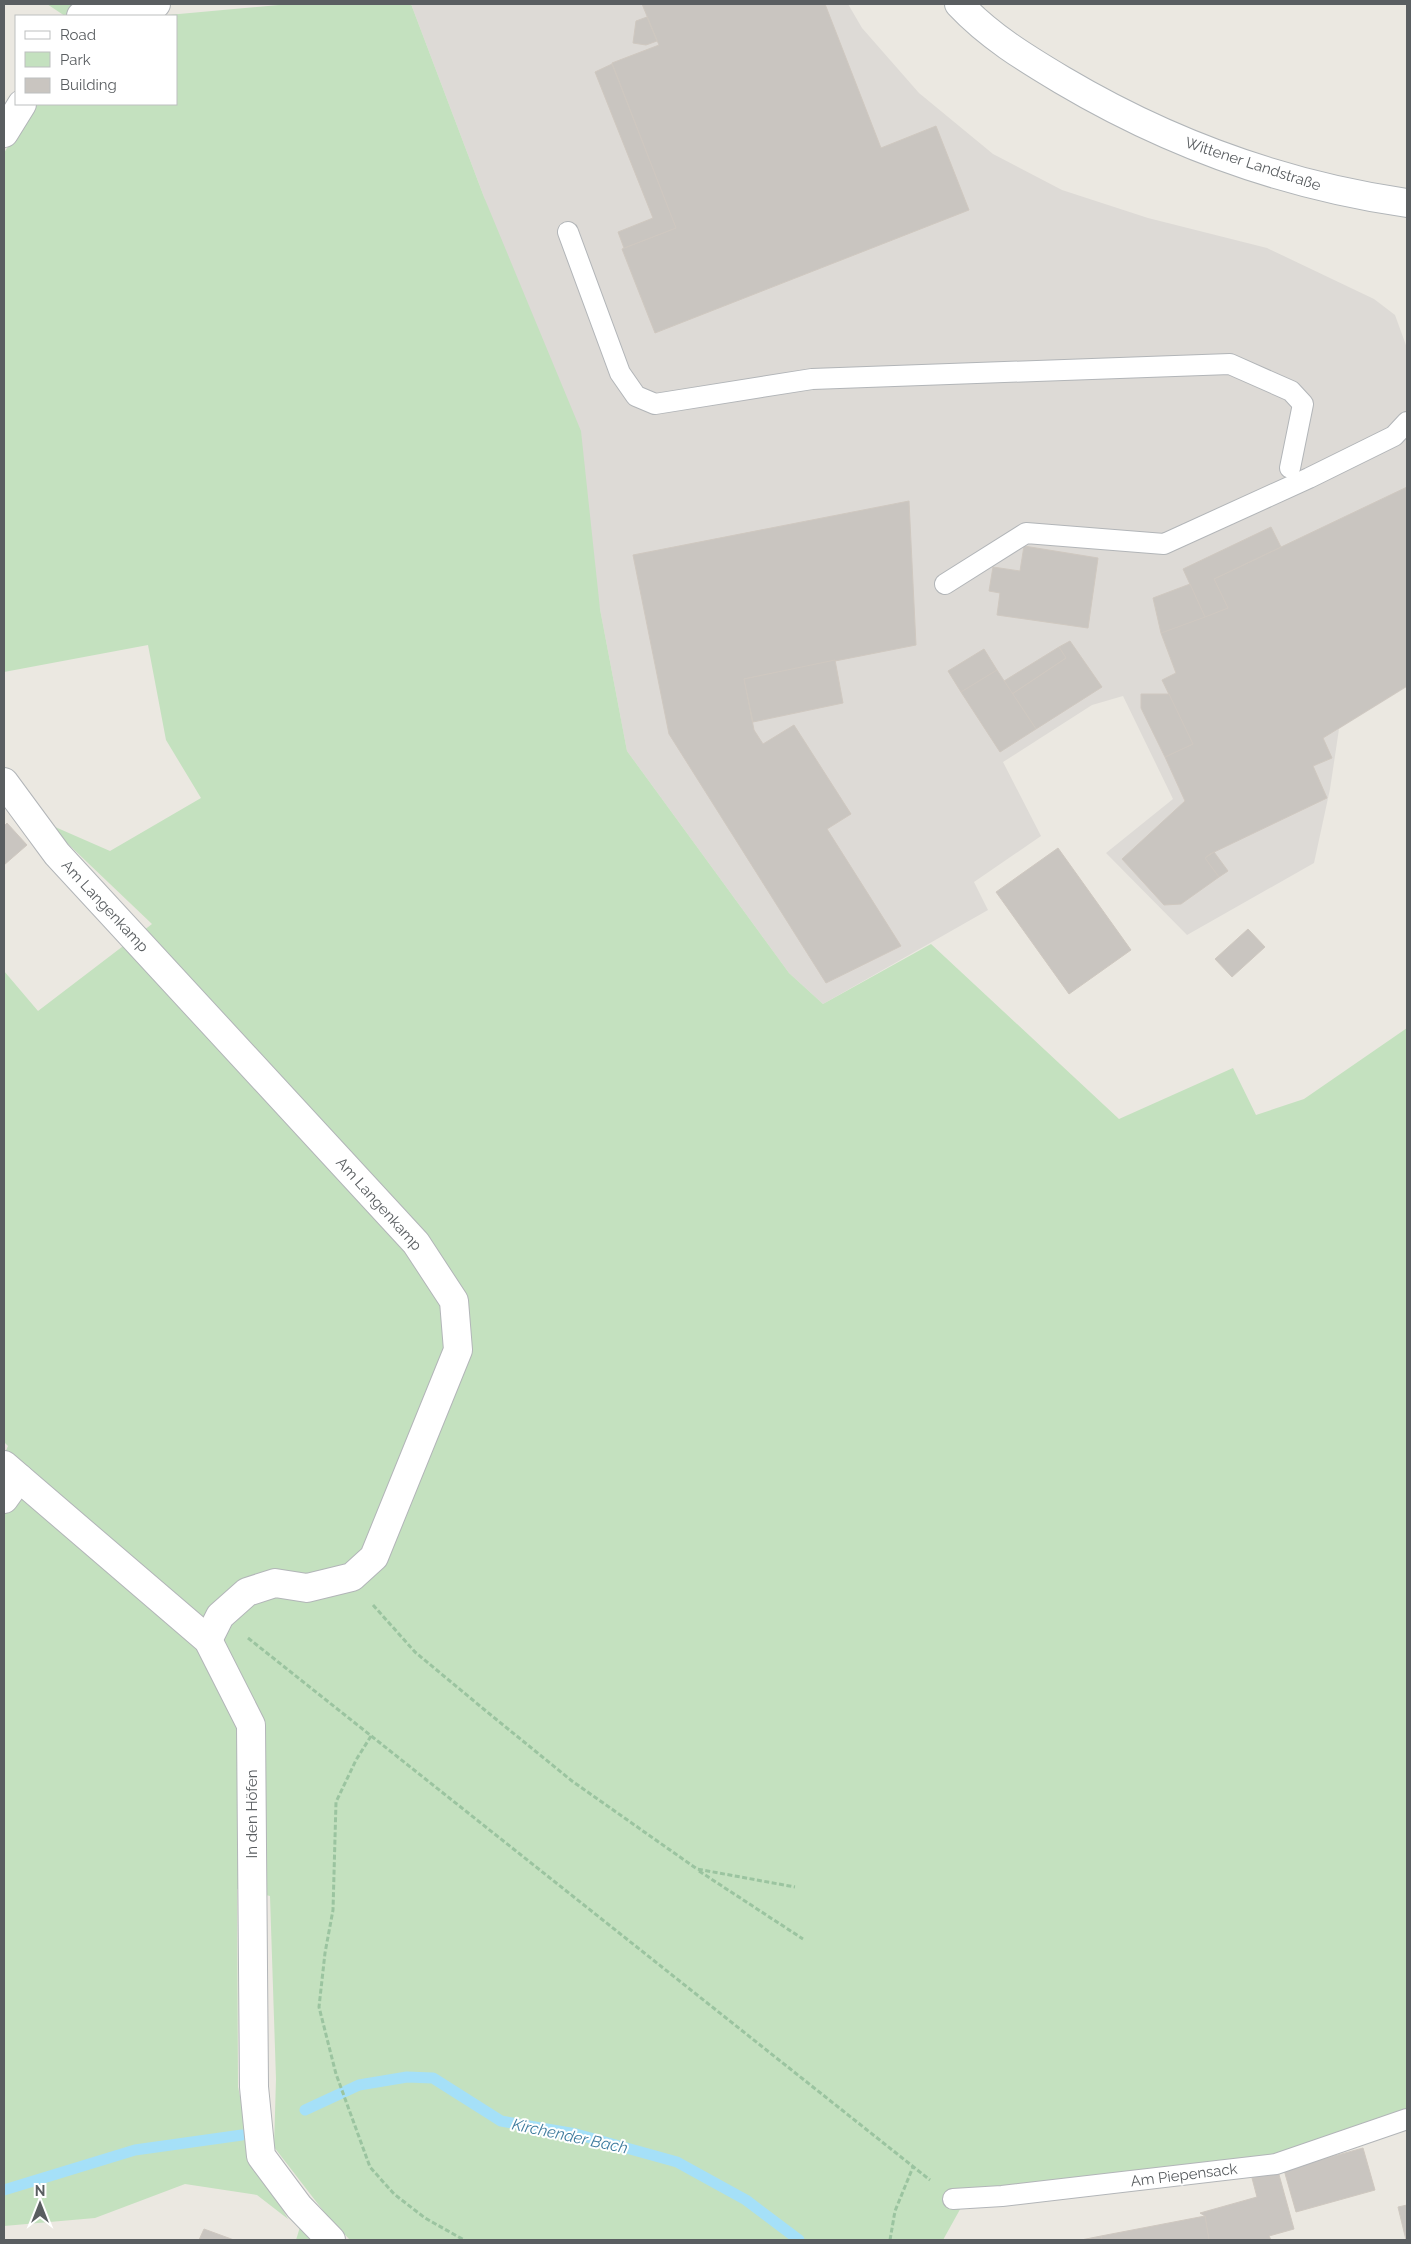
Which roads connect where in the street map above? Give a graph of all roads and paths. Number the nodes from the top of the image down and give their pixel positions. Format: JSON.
{"nodes":[{"id":1,"x":156,"y":4,"type":"edge"},
{"id":2,"x":959,"y":4,"type":"edge"},
{"id":3,"x":84,"y":15,"type":"edge"},
{"id":4,"x":21,"y":105,"type":"edge"},
{"id":5,"x":4,"y":133,"type":"edge"},
{"id":6,"x":1407,"y":203,"type":"edge"},
{"id":7,"x":568,"y":232,"type":"dead end"},
{"id":8,"x":1407,"y":422,"type":"edge"},
{"id":9,"x":1290,"y":468,"type":"dead end"},
{"id":10,"x":945,"y":584,"type":"dead end"},
{"id":11,"x":4,"y":782,"type":"edge"},
{"id":12,"x":9,"y":1481,"type":"edge"},
{"id":13,"x":352,"y":1577,"type":"junction"},
{"id":14,"x":220,"y":1616,"type":"junction"},
{"id":15,"x":208,"y":1640,"type":"junction"},
{"id":16,"x":371,"y":1736,"type":"junction"},
{"id":17,"x":696,"y":1869,"type":"junction"},
{"id":18,"x":795,"y":1887,"type":"dead end"},
{"id":19,"x":803,"y":1939,"type":"dead end"},
{"id":20,"x":1407,"y":2119,"type":"edge"},
{"id":21,"x":913,"y":2167,"type":"junction"},
{"id":22,"x":953,"y":2199,"type":"joint"},
{"id":23,"x":331,"y":2240,"type":"edge"},
{"id":24,"x":464,"y":2240,"type":"edge"},
{"id":25,"x":890,"y":2240,"type":"edge"}],
"edges":[{"from":1,"to":3,"type":"street"},
{"from":2,"to":6,"type":"street","name":"Wittener Landstraße"},
{"from":4,"to":5,"type":"street"},
{"from":7,"to":9,"type":"lane"},
{"from":8,"to":10,"type":"lane"},
{"from":11,"to":13,"type":"street","name":"Am Langenkamp"},
{"from":12,"to":15,"type":"street","name":"In den Höfen"},
{"from":13,"to":14,"type":"street","name":"Am Langenkamp"},
{"from":13,"to":17,"type":"path"},
{"from":14,"to":15,"type":"street","name":"Am Langenkamp"},
{"from":14,"to":16,"type":"path"},
{"from":15,"to":23,"type":"street","name":"In den Höfen"},
{"from":16,"to":21,"type":"path"},
{"from":16,"to":24,"type":"path"},
{"from":17,"to":18,"type":"path"},
{"from":17,"to":19,"type":"path"},
{"from":20,"to":22,"type":"lane","name":"Am Piepensack"},
{"from":21,"to":22,"type":"path"},
{"from":21,"to":25,"type":"path"}]}
